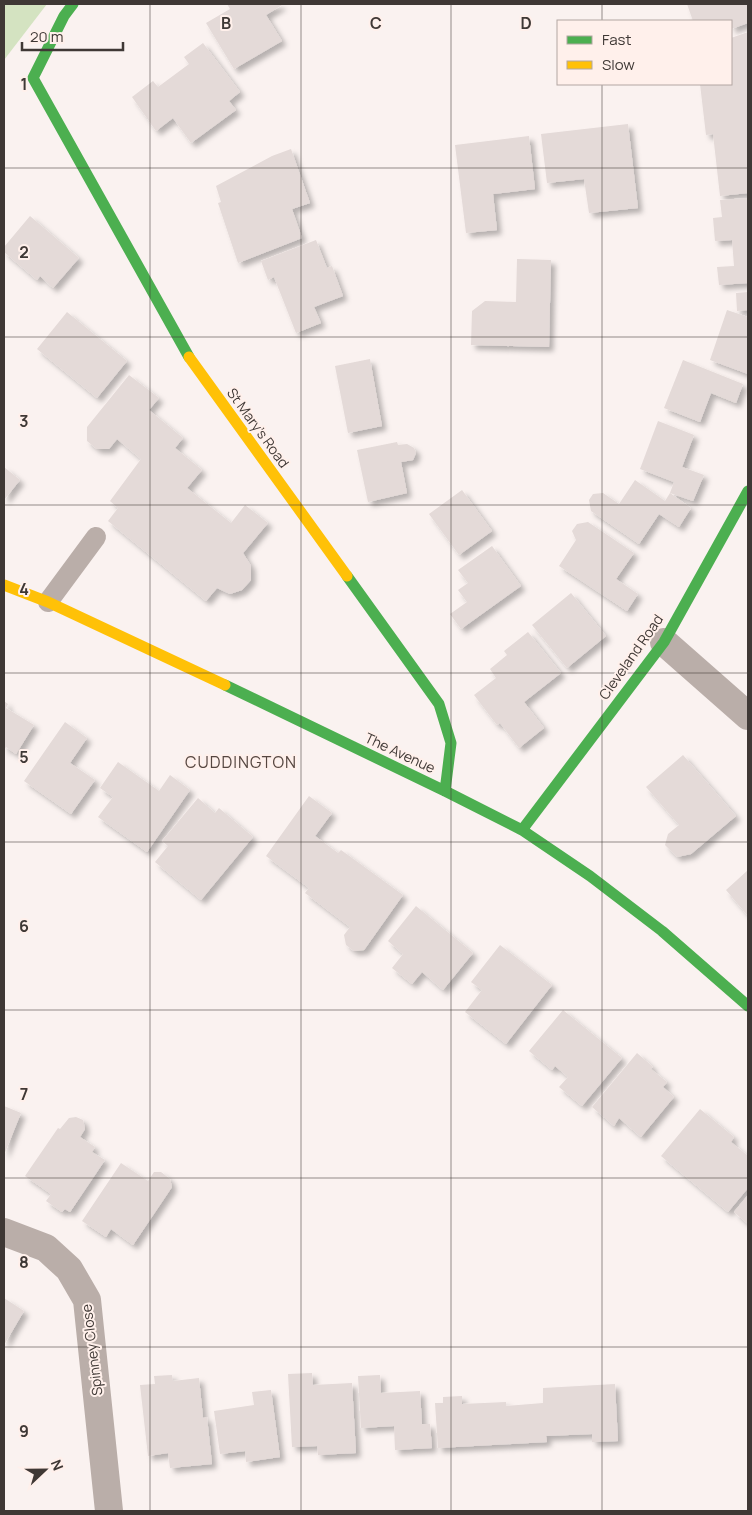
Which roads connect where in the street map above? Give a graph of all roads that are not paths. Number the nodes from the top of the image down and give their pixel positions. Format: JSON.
{"nodes":[{"id":1,"x":72,"y":4,"type":"edge"},
{"id":2,"x":748,"y":491,"type":"edge"},
{"id":3,"x":96,"y":537,"type":"dead end"},
{"id":4,"x":4,"y":585,"type":"edge"},
{"id":5,"x":48,"y":602,"type":"junction"},
{"id":6,"x":664,"y":642,"type":"junction"},
{"id":7,"x":748,"y":716,"type":"edge"},
{"id":8,"x":445,"y":791,"type":"junction"},
{"id":9,"x":522,"y":830,"type":"junction"},
{"id":10,"x":748,"y":1006,"type":"edge"},
{"id":11,"x":4,"y":1232,"type":"edge"},
{"id":12,"x":109,"y":1511,"type":"edge"}],
"edges":[{"from":1,"to":8,"type":"street","name":"St Mary's Road"},
{"from":2,"to":6,"type":"street","name":"Cleveland Road"},
{"from":3,"to":5,"type":"lane"},
{"from":4,"to":5,"type":"street","name":"The Avenue"},
{"from":5,"to":8,"type":"street","name":"The Avenue"},
{"from":6,"to":7,"type":"street"},
{"from":6,"to":9,"type":"street","name":"Cleveland Road"},
{"from":8,"to":9,"type":"street","name":"The Avenue"},
{"from":9,"to":10,"type":"street","name":"The Avenue"},
{"from":11,"to":12,"type":"street","name":"Spinney Close"}]}
